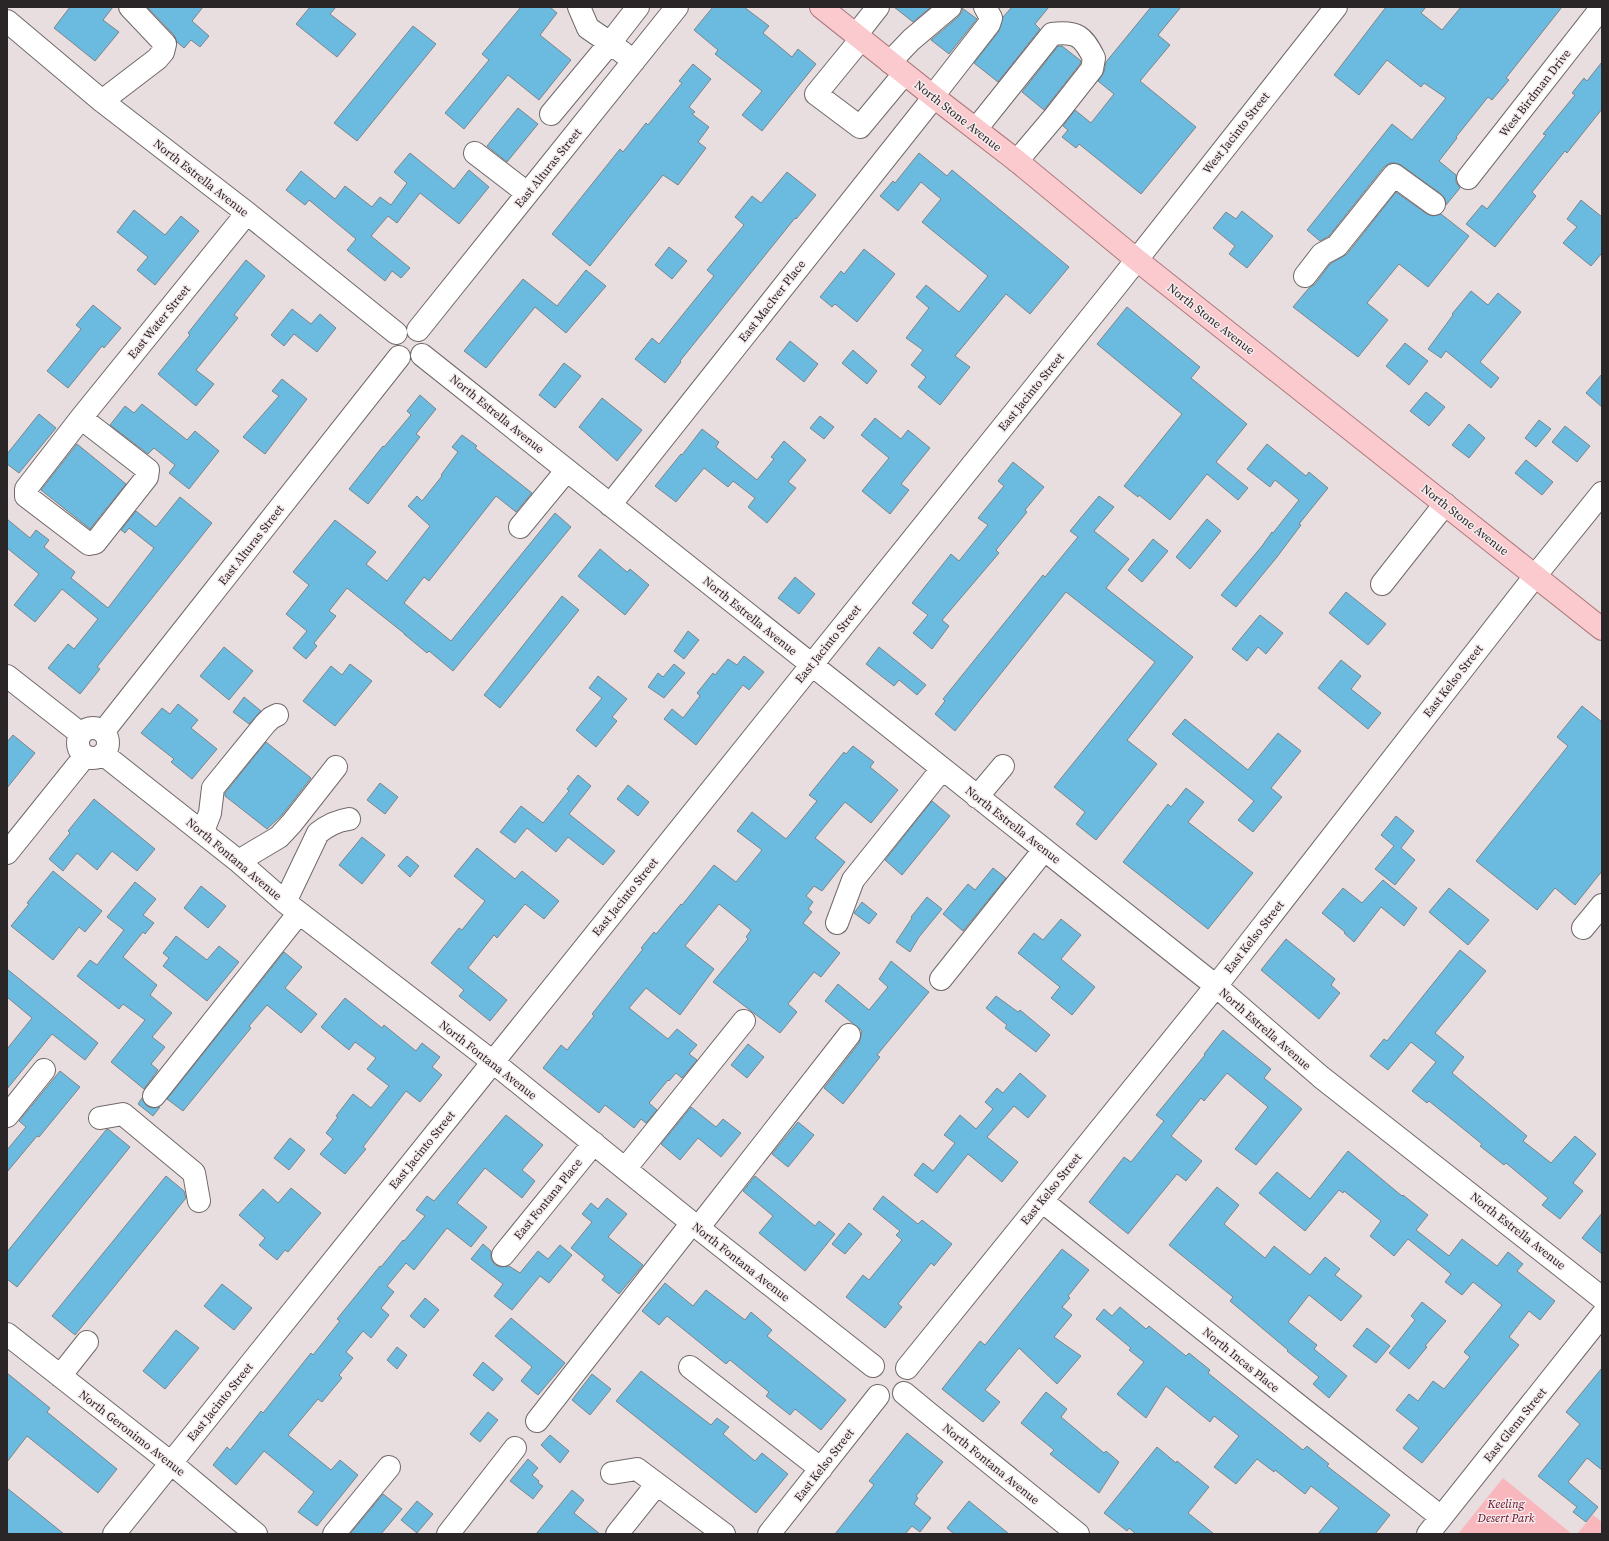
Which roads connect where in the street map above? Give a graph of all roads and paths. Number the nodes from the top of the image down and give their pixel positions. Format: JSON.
{"nodes":[{"id":1,"x":130,"y":7,"type":"edge"},
{"id":2,"x":580,"y":7,"type":"edge"},
{"id":3,"x":638,"y":7,"type":"edge"},
{"id":4,"x":677,"y":7,"type":"edge"},
{"id":5,"x":821,"y":7,"type":"edge"},
{"id":6,"x":878,"y":7,"type":"edge"},
{"id":7,"x":950,"y":7,"type":"edge"},
{"id":8,"x":985,"y":7,"type":"edge"},
{"id":9,"x":1336,"y":7,"type":"edge"},
{"id":10,"x":1602,"y":7,"type":"edge"},
{"id":11,"x":7,"y":21,"type":"edge"},
{"id":12,"x":858,"y":37,"type":"junction"},
{"id":13,"x":610,"y":43,"type":"junction"},
{"id":14,"x":634,"y":61,"type":"junction"},
{"id":15,"x":897,"y":68,"type":"junction"},
{"id":16,"x":933,"y":97,"type":"junction"},
{"id":17,"x":102,"y":101,"type":"junction"},
{"id":18,"x":551,"y":114,"type":"dead end"},
{"id":19,"x":976,"y":129,"type":"junction"},
{"id":20,"x":475,"y":153,"type":"dead end"},
{"id":21,"x":1016,"y":161,"type":"junction"},
{"id":22,"x":1468,"y":178,"type":"dead end"},
{"id":23,"x":528,"y":193,"type":"junction"},
{"id":24,"x":1434,"y":204,"type":"dead end"},
{"id":25,"x":247,"y":213,"type":"junction"},
{"id":26,"x":1137,"y":260,"type":"junction"},
{"id":27,"x":1305,"y":276,"type":"dead end"},
{"id":28,"x":418,"y":330,"type":"junction"},
{"id":29,"x":396,"y":333,"type":"junction"},
{"id":30,"x":422,"y":355,"type":"junction"},
{"id":31,"x":399,"y":357,"type":"junction"},
{"id":32,"x":76,"y":424,"type":"junction"},
{"id":33,"x":567,"y":470,"type":"junction"},
{"id":34,"x":1602,"y":494,"type":"edge"},
{"id":35,"x":1445,"y":504,"type":"junction"},
{"id":36,"x":610,"y":505,"type":"junction"},
{"id":37,"x":520,"y":527,"type":"dead end"},
{"id":38,"x":1535,"y":576,"type":"junction"},
{"id":39,"x":1382,"y":584,"type":"dead end"},
{"id":40,"x":1602,"y":628,"type":"edge"},
{"id":41,"x":811,"y":665,"type":"junction"},
{"id":42,"x":7,"y":676,"type":"edge"},
{"id":43,"x":277,"y":715,"type":"dead end"},
{"id":44,"x":103,"y":732,"type":"junction"},
{"id":45,"x":81,"y":734,"type":"junction"},
{"id":46,"x":94,"y":755,"type":"junction"},
{"id":47,"x":1003,"y":766,"type":"dead end"},
{"id":48,"x":336,"y":768,"type":"dead end"},
{"id":49,"x":942,"y":769,"type":"junction"},
{"id":50,"x":977,"y":797,"type":"junction"},
{"id":51,"x":349,"y":819,"type":"dead end"},
{"id":52,"x":200,"y":831,"type":"junction"},
{"id":53,"x":1044,"y":850,"type":"junction"},
{"id":54,"x":7,"y":853,"type":"edge"},
{"id":55,"x":240,"y":863,"type":"junction"},
{"id":56,"x":1602,"y":905,"type":"edge"},
{"id":57,"x":292,"y":908,"type":"junction"},
{"id":58,"x":837,"y":923,"type":"dead end"},
{"id":59,"x":1583,"y":928,"type":"dead end"},
{"id":60,"x":941,"y":979,"type":"dead end"},
{"id":61,"x":1216,"y":986,"type":"junction"},
{"id":62,"x":744,"y":1021,"type":"dead end"},
{"id":63,"x":849,"y":1036,"type":"dead end"},
{"id":64,"x":492,"y":1062,"type":"junction"},
{"id":65,"x":44,"y":1070,"type":"dead end"},
{"id":66,"x":154,"y":1096,"type":"dead end"},
{"id":67,"x":7,"y":1116,"type":"edge"},
{"id":68,"x":100,"y":1118,"type":"dead end"},
{"id":69,"x":594,"y":1143,"type":"junction"},
{"id":70,"x":625,"y":1169,"type":"junction"},
{"id":71,"x":199,"y":1201,"type":"dead end"},
{"id":72,"x":1042,"y":1201,"type":"junction"},
{"id":73,"x":695,"y":1226,"type":"junction"},
{"id":74,"x":503,"y":1255,"type":"dead end"},
{"id":75,"x":1602,"y":1298,"type":"edge"},
{"id":76,"x":1602,"y":1315,"type":"edge"},
{"id":77,"x":8,"y":1337,"type":"edge"},
{"id":78,"x":88,"y":1342,"type":"dead end"},
{"id":79,"x":873,"y":1366,"type":"junction"},
{"id":80,"x":690,"y":1367,"type":"dead end"},
{"id":81,"x":907,"y":1368,"type":"junction"},
{"id":82,"x":60,"y":1376,"type":"junction"},
{"id":83,"x":904,"y":1393,"type":"junction"},
{"id":84,"x":878,"y":1396,"type":"junction"},
{"id":85,"x":537,"y":1421,"type":"dead end"},
{"id":86,"x":515,"y":1448,"type":"dead end"},
{"id":87,"x":171,"y":1463,"type":"junction"},
{"id":88,"x":389,"y":1467,"type":"dead end"},
{"id":89,"x":821,"y":1469,"type":"junction"},
{"id":90,"x":612,"y":1473,"type":"dead end"},
{"id":91,"x":657,"y":1484,"type":"junction"},
{"id":92,"x":1441,"y":1517,"type":"junction"},
{"id":93,"x":114,"y":1534,"type":"edge"},
{"id":94,"x":256,"y":1534,"type":"edge"},
{"id":95,"x":334,"y":1534,"type":"edge"},
{"id":96,"x":448,"y":1534,"type":"edge"},
{"id":97,"x":617,"y":1534,"type":"edge"},
{"id":98,"x":724,"y":1534,"type":"edge"},
{"id":99,"x":770,"y":1534,"type":"edge"},
{"id":100,"x":1078,"y":1534,"type":"edge"},
{"id":101,"x":1428,"y":1534,"type":"edge"}],
"edges":[{"from":1,"to":17,"type":"street"},
{"from":2,"to":13,"type":"street"},
{"from":3,"to":13,"type":"street"},
{"from":4,"to":14,"type":"street","name":"East Alturas Street"},
{"from":5,"to":12,"type":"main road","name":"North Stone Avenue"},
{"from":6,"to":12,"type":"street"},
{"from":7,"to":15,"type":"street"},
{"from":8,"to":16,"type":"street","name":"East MacIver Place"},
{"from":9,"to":26,"type":"street","name":"West Jacinto Street"},
{"from":10,"to":22,"type":"street","name":"West Birdman Drive"},
{"from":11,"to":17,"type":"street","name":"North Estrella Avenue"},
{"from":12,"to":15,"type":"main road","name":"North Stone Avenue"},
{"from":12,"to":15,"type":"street"},
{"from":13,"to":14,"type":"street"},
{"from":13,"to":18,"type":"street"},
{"from":14,"to":23,"type":"street","name":"East Alturas Street"},
{"from":15,"to":16,"type":"main road","name":"North Stone Avenue"},
{"from":16,"to":19,"type":"main road","name":"North Stone Avenue"},
{"from":16,"to":36,"type":"street","name":"East MacIver Place"},
{"from":17,"to":25,"type":"street","name":"North Estrella Avenue"},
{"from":19,"to":21,"type":"main road","name":"North Stone Avenue"},
{"from":19,"to":21,"type":"street"},
{"from":20,"to":23,"type":"street"},
{"from":21,"to":26,"type":"main road","name":"North Stone Avenue"},
{"from":23,"to":28,"type":"street","name":"East Alturas Street"},
{"from":24,"to":27,"type":"street"},
{"from":25,"to":29,"type":"street","name":"North Estrella Avenue"},
{"from":25,"to":32,"type":"street","name":"East Water Street"},
{"from":26,"to":35,"type":"main road","name":"North Stone Avenue"},
{"from":26,"to":41,"type":"street","name":"East Jacinto Street"},
{"from":28,"to":29,"type":"street"},
{"from":28,"to":30,"type":"street"},
{"from":29,"to":31,"type":"street"},
{"from":30,"to":31,"type":"street"},
{"from":30,"to":33,"type":"street","name":"North Estrella Avenue"},
{"from":31,"to":44,"type":"street","name":"East Alturas Street"},
{"from":32,"to":32,"type":"street","name":"East Water Street"},
{"from":33,"to":36,"type":"street","name":"North Estrella Avenue"},
{"from":33,"to":37,"type":"street"},
{"from":34,"to":38,"type":"street","name":"East Kelso Street"},
{"from":35,"to":38,"type":"main road","name":"North Stone Avenue"},
{"from":35,"to":39,"type":"street"},
{"from":36,"to":41,"type":"street","name":"North Estrella Avenue"},
{"from":38,"to":40,"type":"main road","name":"North Stone Avenue"},
{"from":38,"to":61,"type":"street","name":"East Kelso Street"},
{"from":41,"to":49,"type":"street","name":"North Estrella Avenue"},
{"from":41,"to":64,"type":"street","name":"East Jacinto Street"},
{"from":42,"to":45,"type":"street"},
{"from":43,"to":52,"type":"street"},
{"from":44,"to":45,"type":"street"},
{"from":44,"to":46,"type":"street"},
{"from":45,"to":46,"type":"street"},
{"from":46,"to":52,"type":"street","name":"North Fontana Avenue"},
{"from":46,"to":54,"type":"street"},
{"from":47,"to":50,"type":"street"},
{"from":48,"to":55,"type":"street"},
{"from":49,"to":50,"type":"street","name":"North Estrella Avenue"},
{"from":49,"to":58,"type":"street"},
{"from":50,"to":53,"type":"street","name":"North Estrella Avenue"},
{"from":51,"to":57,"type":"street"},
{"from":52,"to":55,"type":"street","name":"North Fontana Avenue"},
{"from":53,"to":60,"type":"street"},
{"from":53,"to":61,"type":"street","name":"North Estrella Avenue"},
{"from":55,"to":57,"type":"street","name":"North Fontana Avenue"},
{"from":56,"to":59,"type":"street"},
{"from":57,"to":64,"type":"street","name":"North Fontana Avenue"},
{"from":57,"to":66,"type":"street"},
{"from":61,"to":72,"type":"street","name":"East Kelso Street"},
{"from":61,"to":75,"type":"street","name":"North Estrella Avenue"},
{"from":62,"to":70,"type":"street"},
{"from":63,"to":73,"type":"street"},
{"from":64,"to":69,"type":"street","name":"North Fontana Avenue"},
{"from":64,"to":87,"type":"street","name":"East Jacinto Street"},
{"from":65,"to":67,"type":"street"},
{"from":68,"to":71,"type":"street"},
{"from":69,"to":70,"type":"street","name":"North Fontana Avenue"},
{"from":69,"to":74,"type":"street","name":"East Fontana Place"},
{"from":70,"to":73,"type":"street","name":"North Fontana Avenue"},
{"from":72,"to":81,"type":"street","name":"East Kelso Street"},
{"from":72,"to":92,"type":"street","name":"North Incas Place"},
{"from":73,"to":79,"type":"street","name":"North Fontana Avenue"},
{"from":73,"to":85,"type":"street"},
{"from":76,"to":92,"type":"street","name":"East Glenn Street"},
{"from":77,"to":82,"type":"street","name":"North Geronimo Avenue"},
{"from":78,"to":82,"type":"street"},
{"from":79,"to":81,"type":"street"},
{"from":79,"to":84,"type":"street"},
{"from":80,"to":89,"type":"street"},
{"from":81,"to":83,"type":"street"},
{"from":82,"to":87,"type":"street","name":"North Geronimo Avenue"},
{"from":83,"to":84,"type":"street"},
{"from":83,"to":100,"type":"street","name":"North Fontana Avenue"},
{"from":84,"to":89,"type":"street","name":"East Kelso Street"},
{"from":86,"to":96,"type":"street"},
{"from":87,"to":93,"type":"street","name":"East Jacinto Street"},
{"from":87,"to":94,"type":"street","name":"North Geronimo Avenue"},
{"from":88,"to":95,"type":"street"},
{"from":89,"to":99,"type":"street","name":"East Kelso Street"},
{"from":90,"to":91,"type":"street"},
{"from":91,"to":97,"type":"street"},
{"from":91,"to":98,"type":"street"},
{"from":92,"to":101,"type":"street","name":"East Glenn Street"}]}
